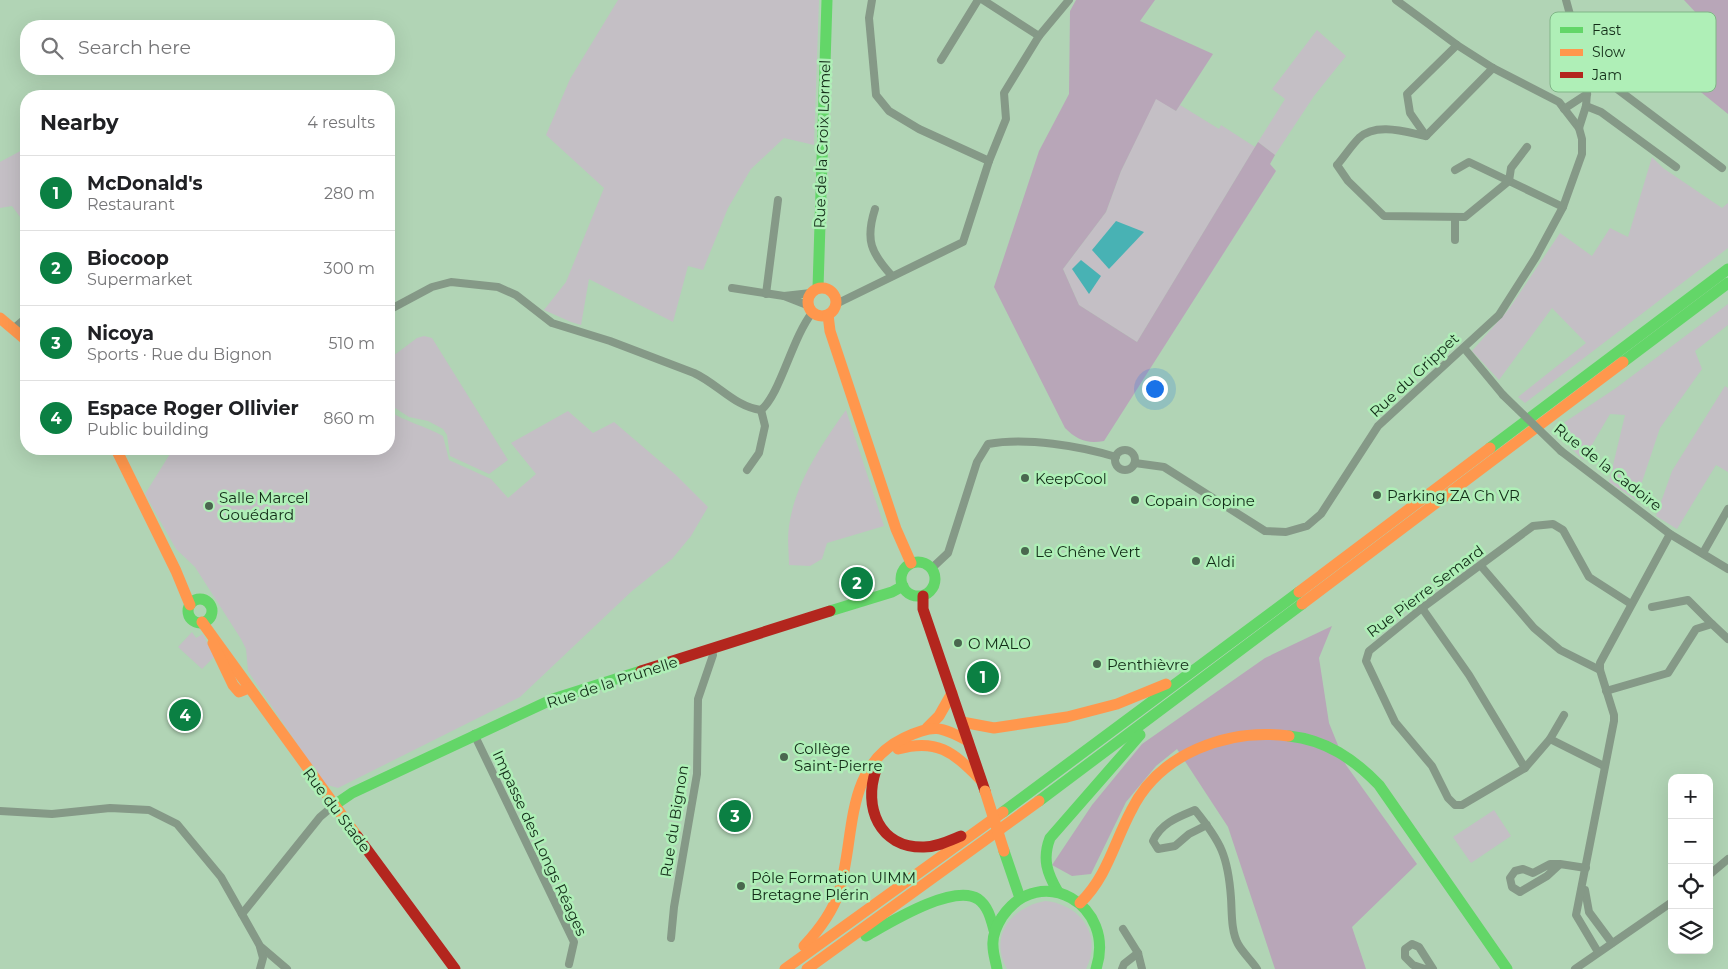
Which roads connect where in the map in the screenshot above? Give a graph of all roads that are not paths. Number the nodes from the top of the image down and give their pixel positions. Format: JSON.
{"nodes":[{"id":1,"x":827,"y":0,"type":"edge"},
{"id":2,"x":872,"y":0,"type":"edge"},
{"id":3,"x":978,"y":0,"type":"edge"},
{"id":4,"x":983,"y":0,"type":"edge"},
{"id":5,"x":1069,"y":0,"type":"edge"},
{"id":6,"x":1396,"y":0,"type":"edge"},
{"id":7,"x":1566,"y":0,"type":"edge"},
{"id":8,"x":1570,"y":12,"type":"edge"},
{"id":9,"x":1039,"y":36,"type":"junction"},
{"id":10,"x":1457,"y":45,"type":"junction"},
{"id":11,"x":941,"y":60,"type":"dead end"},
{"id":12,"x":1493,"y":68,"type":"junction"},
{"id":13,"x":1621,"y":92,"type":"edge"},
{"id":14,"x":1587,"y":94,"type":"joint"},
{"id":15,"x":1586,"y":106,"type":"junction"},
{"id":16,"x":1564,"y":108,"type":"junction"},
{"id":17,"x":1578,"y":128,"type":"junction"},
{"id":18,"x":1426,"y":136,"type":"junction"},
{"id":19,"x":1527,"y":147,"type":"dead end"},
{"id":20,"x":989,"y":161,"type":"junction"},
{"id":21,"x":1676,"y":167,"type":"dead end"},
{"id":22,"x":1722,"y":168,"type":"dead end"},
{"id":23,"x":1456,"y":170,"type":"dead end"},
{"id":24,"x":1508,"y":181,"type":"junction"},
{"id":25,"x":778,"y":200,"type":"dead end"},
{"id":26,"x":1563,"y":207,"type":"junction"},
{"id":27,"x":875,"y":209,"type":"dead end"},
{"id":28,"x":1455,"y":217,"type":"junction"},
{"id":29,"x":1455,"y":240,"type":"dead end"},
{"id":30,"x":1728,"y":269,"type":"edge"},
{"id":31,"x":892,"y":276,"type":"junction"},
{"id":32,"x":1728,"y":283,"type":"edge"},
{"id":33,"x":732,"y":288,"type":"dead end"},
{"id":34,"x":814,"y":291,"type":"junction"},
{"id":35,"x":766,"y":294,"type":"junction"},
{"id":36,"x":784,"y":296,"type":"junction"},
{"id":37,"x":836,"y":304,"type":"junction"},
{"id":38,"x":395,"y":307,"type":"edge"},
{"id":39,"x":810,"y":309,"type":"junction"},
{"id":40,"x":828,"y":315,"type":"junction"},
{"id":41,"x":0,"y":318,"type":"edge"},
{"id":42,"x":20,"y":323,"type":"edge"},
{"id":43,"x":13,"y":329,"type":"junction"},
{"id":44,"x":20,"y":335,"type":"edge"},
{"id":45,"x":1464,"y":348,"type":"junction"},
{"id":46,"x":761,"y":410,"type":"junction"},
{"id":47,"x":119,"y":455,"type":"edge"},
{"id":48,"x":1116,"y":457,"type":"junction"},
{"id":49,"x":1135,"y":463,"type":"junction"},
{"id":50,"x":747,"y":470,"type":"dead end"},
{"id":51,"x":1728,"y":509,"type":"edge"},
{"id":52,"x":1670,"y":534,"type":"junction"},
{"id":53,"x":1703,"y":553,"type":"junction"},
{"id":54,"x":911,"y":563,"type":"junction"},
{"id":55,"x":935,"y":566,"type":"junction"},
{"id":56,"x":1481,"y":566,"type":"junction"},
{"id":57,"x":1728,"y":569,"type":"edge"},
{"id":58,"x":903,"y":586,"type":"junction"},
{"id":59,"x":923,"y":596,"type":"junction"},
{"id":60,"x":194,"y":602,"type":"junction"},
{"id":61,"x":1631,"y":604,"type":"junction"},
{"id":62,"x":1652,"y":607,"type":"dead end"},
{"id":63,"x":1422,"y":608,"type":"junction"},
{"id":64,"x":206,"y":619,"type":"junction"},
{"id":65,"x":1712,"y":624,"type":"junction"},
{"id":66,"x":211,"y":634,"type":"junction"},
{"id":67,"x":1728,"y":639,"type":"edge"},
{"id":68,"x":223,"y":648,"type":"junction"},
{"id":69,"x":712,"y":650,"type":"junction"},
{"id":70,"x":1600,"y":670,"type":"junction"},
{"id":71,"x":1188,"y":675,"type":"junction"},
{"id":72,"x":1189,"y":689,"type":"junction"},
{"id":73,"x":244,"y":690,"type":"junction"},
{"id":74,"x":1606,"y":691,"type":"junction"},
{"id":75,"x":952,"y":693,"type":"junction"},
{"id":76,"x":1564,"y":715,"type":"dead end"},
{"id":77,"x":962,"y":722,"type":"junction"},
{"id":78,"x":927,"y":728,"type":"junction"},
{"id":79,"x":474,"y":734,"type":"junction"},
{"id":80,"x":1550,"y":739,"type":"junction"},
{"id":81,"x":968,"y":741,"type":"junction"},
{"id":82,"x":1604,"y":766,"type":"junction"},
{"id":83,"x":1525,"y":768,"type":"junction"},
{"id":84,"x":980,"y":779,"type":"junction"},
{"id":85,"x":333,"y":806,"type":"junction"},
{"id":86,"x":0,"y":811,"type":"edge"},
{"id":87,"x":1207,"y":825,"type":"junction"},
{"id":88,"x":979,"y":830,"type":"junction"},
{"id":89,"x":1728,"y":859,"type":"edge"},
{"id":90,"x":1560,"y":864,"type":"junction"},
{"id":91,"x":1586,"y":868,"type":"junction"},
{"id":92,"x":1713,"y":872,"type":"edge"},
{"id":93,"x":1584,"y":881,"type":"junction"},
{"id":94,"x":1058,"y":892,"type":"junction"},
{"id":95,"x":1020,"y":898,"type":"junction"},
{"id":96,"x":1080,"y":903,"type":"junction"},
{"id":97,"x":1668,"y":905,"type":"edge"},
{"id":98,"x":242,"y":914,"type":"junction"},
{"id":99,"x":1123,"y":929,"type":"dead end"},
{"id":100,"x":994,"y":930,"type":"junction"},
{"id":101,"x":671,"y":938,"type":"dead end"},
{"id":102,"x":1612,"y":943,"type":"junction"},
{"id":103,"x":260,"y":946,"type":"junction"},
{"id":104,"x":835,"y":949,"type":"junction"},
{"id":105,"x":1598,"y":952,"type":"junction"},
{"id":106,"x":1138,"y":954,"type":"junction"},
{"id":107,"x":569,"y":964,"type":"dead end"},
{"id":108,"x":260,"y":969,"type":"edge"},
{"id":109,"x":287,"y":969,"type":"edge"},
{"id":110,"x":456,"y":969,"type":"edge"},
{"id":111,"x":779,"y":969,"type":"edge"},
{"id":112,"x":785,"y":969,"type":"edge"},
{"id":113,"x":807,"y":969,"type":"edge"},
{"id":114,"x":997,"y":969,"type":"edge"},
{"id":115,"x":1096,"y":969,"type":"edge"},
{"id":116,"x":1122,"y":969,"type":"edge"},
{"id":117,"x":1142,"y":969,"type":"edge"},
{"id":118,"x":1257,"y":969,"type":"edge"},
{"id":119,"x":1425,"y":969,"type":"edge"},
{"id":120,"x":1433,"y":969,"type":"edge"},
{"id":121,"x":1507,"y":969,"type":"edge"},
{"id":122,"x":1575,"y":969,"type":"edge"}],
"edges":[{"from":1,"to":34,"type":"main road","name":"Rue de la Croix Lormel"},
{"from":2,"to":20,"type":"street"},
{"from":3,"to":11,"type":"street"},
{"from":4,"to":9,"type":"street"},
{"from":5,"to":9,"type":"street"},
{"from":6,"to":10,"type":"street"},
{"from":7,"to":8,"type":"street","name":"Rue du Grippet"},
{"from":9,"to":20,"type":"street"},
{"from":10,"to":12,"type":"street"},
{"from":10,"to":18,"type":"street"},
{"from":12,"to":16,"type":"street"},
{"from":12,"to":18,"type":"street"},
{"from":13,"to":22,"type":"street"},
{"from":14,"to":15,"type":"street","name":"Rue du Grippet"},
{"from":14,"to":16,"type":"street"},
{"from":15,"to":17,"type":"street","name":"Rue du Grippet"},
{"from":15,"to":21,"type":"street"},
{"from":16,"to":17,"type":"street"},
{"from":17,"to":26,"type":"street","name":"Rue du Grippet"},
{"from":18,"to":28,"type":"street"},
{"from":19,"to":24,"type":"street"},
{"from":20,"to":31,"type":"street"},
{"from":23,"to":24,"type":"street"},
{"from":24,"to":26,"type":"street"},
{"from":24,"to":28,"type":"street"},
{"from":25,"to":35,"type":"street"},
{"from":26,"to":45,"type":"street","name":"Rue du Grippet"},
{"from":27,"to":31,"type":"street"},
{"from":28,"to":29,"type":"street"},
{"from":30,"to":71,"type":"main road"},
{"from":31,"to":37,"type":"street"},
{"from":32,"to":72,"type":"main road"},
{"from":33,"to":35,"type":"street"},
{"from":34,"to":36,"type":"street"},
{"from":34,"to":37,"type":"main road"},
{"from":34,"to":39,"type":"main road"},
{"from":35,"to":36,"type":"street"},
{"from":36,"to":39,"type":"street"},
{"from":37,"to":40,"type":"main road"},
{"from":38,"to":46,"type":"street"},
{"from":39,"to":40,"type":"main road"},
{"from":39,"to":46,"type":"street"},
{"from":40,"to":54,"type":"main road"},
{"from":41,"to":43,"type":"main road"},
{"from":42,"to":43,"type":"street"},
{"from":43,"to":44,"type":"main road"},
{"from":45,"to":49,"type":"street","name":"Rue du Grippet"},
{"from":45,"to":52,"type":"street","name":"Rue de la Cadoire","bridge":true},
{"from":46,"to":50,"type":"street"},
{"from":47,"to":60,"type":"main road","name":"Rue du Stade"},
{"from":48,"to":49,"type":"street"},
{"from":48,"to":49,"type":"street"},
{"from":48,"to":55,"type":"street"},
{"from":51,"to":53,"type":"street"},
{"from":52,"to":53,"type":"street","name":"Rue de la Cadoire"},
{"from":52,"to":61,"type":"street"},
{"from":53,"to":57,"type":"street","name":"Rue de la Cadoire"},
{"from":54,"to":55,"type":"main road"},
{"from":54,"to":58,"type":"main road"},
{"from":55,"to":59,"type":"main road"},
{"from":56,"to":61,"type":"street","name":"Rue Pierre Semard"},
{"from":56,"to":63,"type":"street","name":"Rue Pierre Semard"},
{"from":56,"to":70,"type":"street"},
{"from":58,"to":59,"type":"main road"},
{"from":58,"to":69,"type":"main road","name":"Rue de la Prunelle"},
{"from":59,"to":75,"type":"main road"},
{"from":60,"to":64,"type":"main road","name":"Rue du Stade"},
{"from":60,"to":64,"type":"main road","name":"Rue du Stade"},
{"from":61,"to":70,"type":"street"},
{"from":62,"to":65,"type":"street"},
{"from":63,"to":83,"type":"street"},
{"from":63,"to":83,"type":"street","name":"Rue Pierre Semard"},
{"from":64,"to":66,"type":"main road","name":"Rue du Stade"},
{"from":64,"to":68,"type":"main road","name":"Rue du Stade"},
{"from":65,"to":67,"type":"street"},
{"from":65,"to":74,"type":"street"},
{"from":66,"to":68,"type":"main road","name":"Rue du Stade"},
{"from":66,"to":73,"type":"main road"},
{"from":68,"to":73,"type":"main road","name":"Rue du Stade"},
{"from":69,"to":79,"type":"main road","name":"Rue de la Prunelle"},
{"from":69,"to":101,"type":"street","name":"Rue du Bignon"},
{"from":70,"to":74,"type":"street"},
{"from":71,"to":77,"type":"main road"},
{"from":71,"to":88,"type":"main road"},
{"from":72,"to":94,"type":"main road"},
{"from":72,"to":104,"type":"main road"},
{"from":73,"to":85,"type":"main road","name":"Rue du Stade"},
{"from":74,"to":82,"type":"street"},
{"from":75,"to":77,"type":"main road"},
{"from":75,"to":78,"type":"main road"},
{"from":76,"to":80,"type":"street","name":"Rue Pierre Semard"},
{"from":77,"to":81,"type":"main road"},
{"from":78,"to":81,"type":"main road"},
{"from":78,"to":111,"type":"main road"},
{"from":79,"to":85,"type":"main road","name":"Rue de la Prunelle"},
{"from":79,"to":107,"type":"street","name":"Impasse des Longs Réages"},
{"from":80,"to":82,"type":"street"},
{"from":80,"to":83,"type":"street","name":"Rue Pierre Semard"},
{"from":81,"to":84,"type":"main road"},
{"from":82,"to":91,"type":"street"},
{"from":84,"to":88,"type":"main road"},
{"from":84,"to":95,"type":"main road","bridge":true},
{"from":85,"to":98,"type":"street"},
{"from":85,"to":110,"type":"main road","name":"Rue du Stade"},
{"from":86,"to":98,"type":"street"},
{"from":87,"to":87,"type":"street"},
{"from":87,"to":118,"type":"street"},
{"from":88,"to":112,"type":"main road"},
{"from":89,"to":92,"type":"street"},
{"from":90,"to":90,"type":"street"},
{"from":90,"to":91,"type":"street"},
{"from":91,"to":93,"type":"street"},
{"from":93,"to":102,"type":"street"},
{"from":93,"to":105,"type":"street"},
{"from":94,"to":95,"type":"main road"},
{"from":94,"to":96,"type":"main road"},
{"from":95,"to":100,"type":"main road"},
{"from":96,"to":115,"type":"main road"},
{"from":96,"to":121,"type":"main road"},
{"from":97,"to":102,"type":"street"},
{"from":98,"to":103,"type":"street"},
{"from":99,"to":106,"type":"street"},
{"from":100,"to":104,"type":"main road"},
{"from":100,"to":114,"type":"main road"},
{"from":102,"to":105,"type":"street"},
{"from":103,"to":108,"type":"street"},
{"from":103,"to":109,"type":"street"},
{"from":104,"to":113,"type":"main road"},
{"from":105,"to":122,"type":"street"},
{"from":106,"to":116,"type":"street"},
{"from":106,"to":117,"type":"street"},
{"from":119,"to":120,"type":"street"}]}
